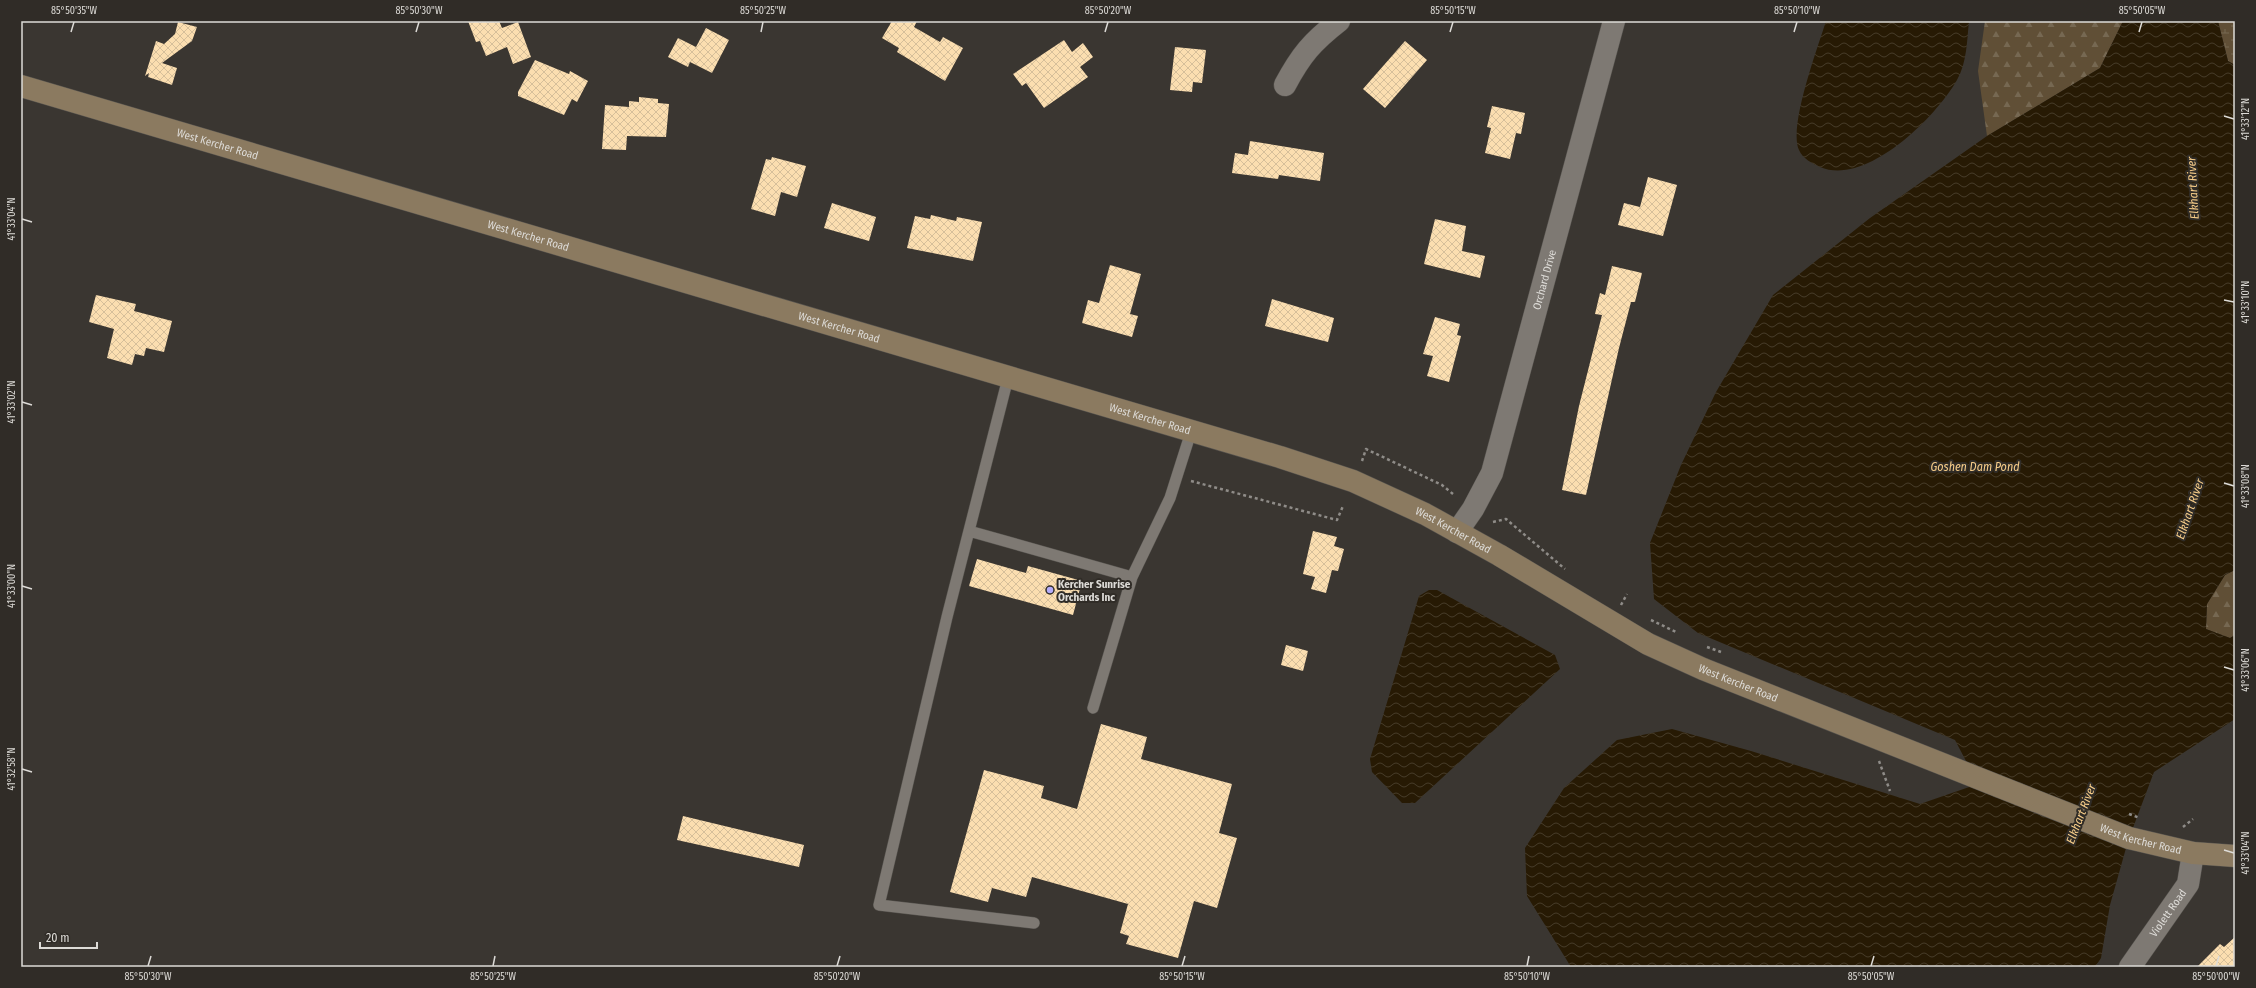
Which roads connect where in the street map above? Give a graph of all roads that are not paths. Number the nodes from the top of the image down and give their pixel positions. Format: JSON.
{"nodes":[{"id":1,"x":1339,"y":21,"type":"edge"},
{"id":2,"x":1614,"y":21,"type":"edge"},
{"id":3,"x":21,"y":86,"type":"edge"},
{"id":4,"x":1285,"y":86,"type":"dead end"},
{"id":5,"x":1008,"y":378,"type":"junction"},
{"id":6,"x":1191,"y":432,"type":"junction"},
{"id":7,"x":969,"y":531,"type":"junction"},
{"id":8,"x":1457,"y":532,"type":"junction"},
{"id":9,"x":1132,"y":577,"type":"junction"},
{"id":10,"x":1093,"y":708,"type":"dead end"},
{"id":11,"x":2193,"y":854,"type":"junction"},
{"id":12,"x":2235,"y":856,"type":"edge"},
{"id":13,"x":1034,"y":923,"type":"dead end"},
{"id":14,"x":2130,"y":967,"type":"edge"}],
"edges":[{"from":1,"to":4,"type":"street"},
{"from":2,"to":8,"type":"street","name":"Orchard Drive"},
{"from":3,"to":5,"type":"main road","name":"West Kercher Road"},
{"from":5,"to":6,"type":"main road","name":"West Kercher Road"},
{"from":5,"to":7,"type":"lane"},
{"from":6,"to":8,"type":"main road","name":"West Kercher Road"},
{"from":6,"to":9,"type":"lane"},
{"from":7,"to":9,"type":"lane"},
{"from":7,"to":13,"type":"lane"},
{"from":8,"to":11,"type":"main road","name":"West Kercher Road"},
{"from":9,"to":10,"type":"lane"},
{"from":11,"to":12,"type":"main road","name":"West Kercher Road"},
{"from":11,"to":14,"type":"street","name":"Violett Road"}]}
